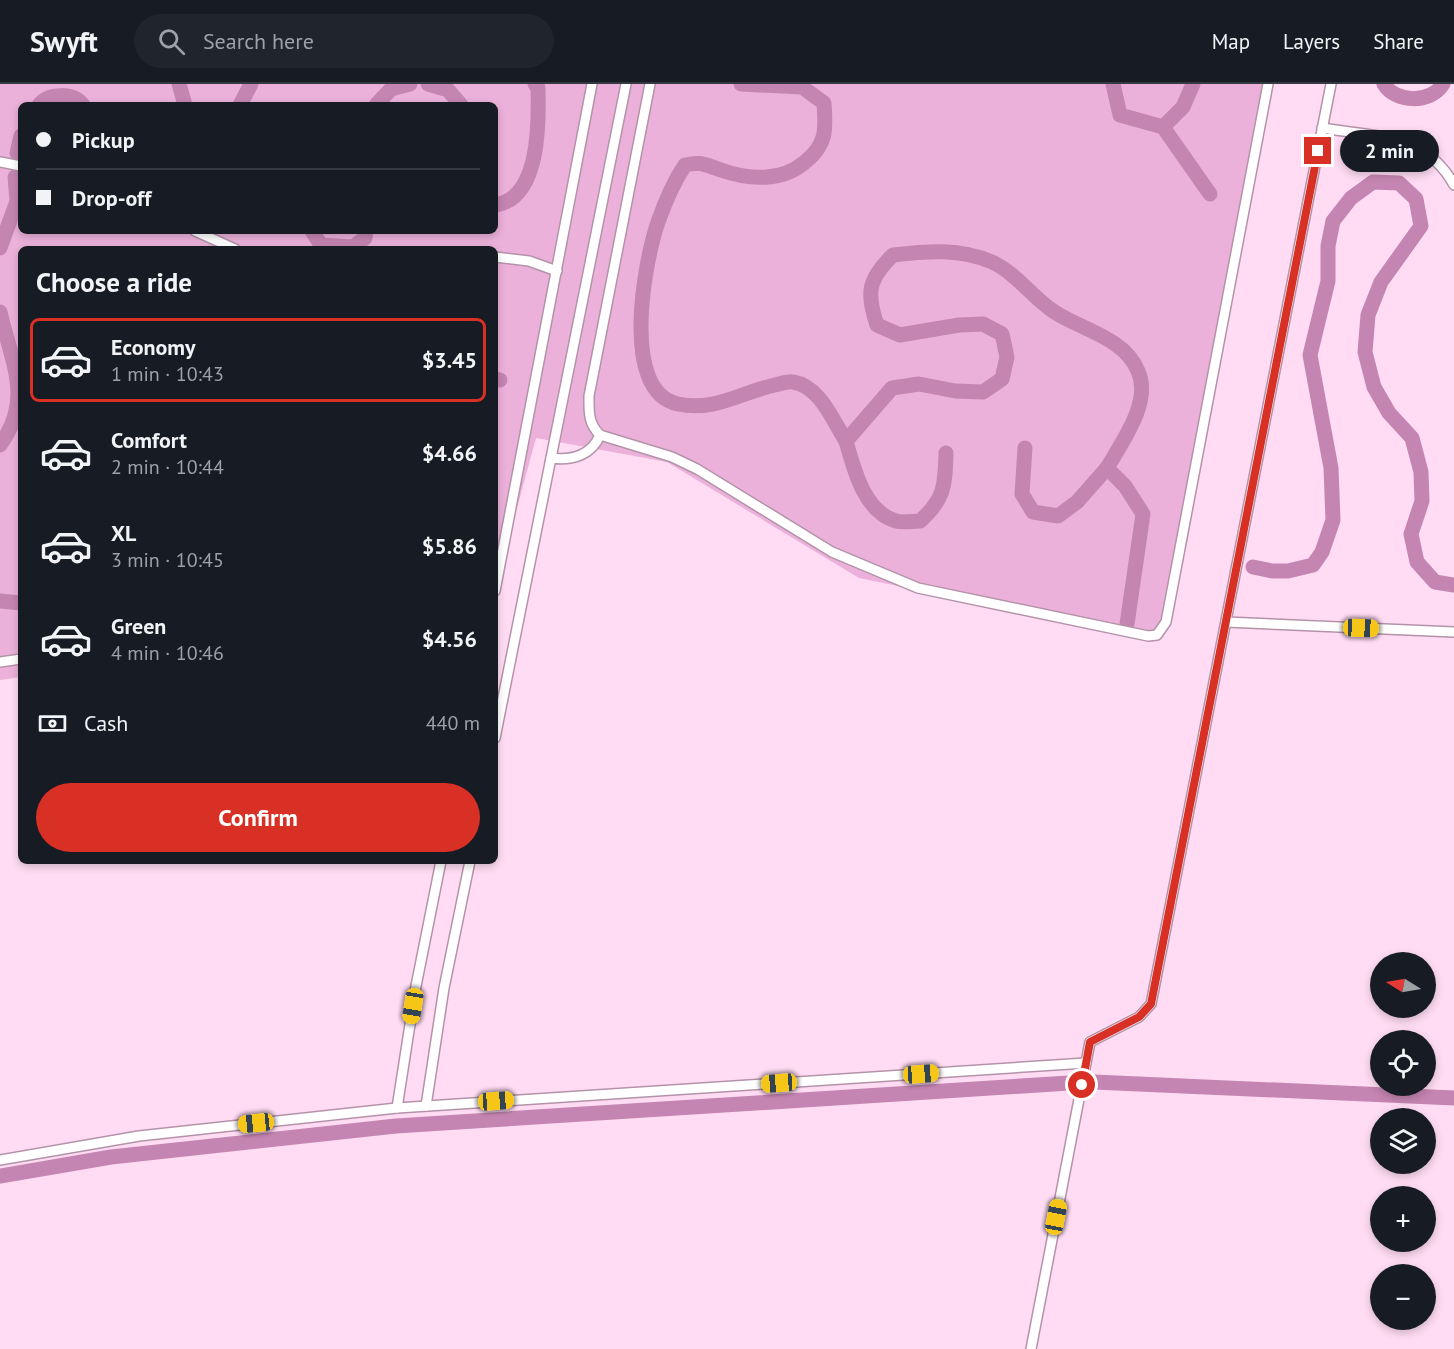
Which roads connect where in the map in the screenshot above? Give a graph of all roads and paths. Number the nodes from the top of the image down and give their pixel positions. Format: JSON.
{"nodes":[{"id":1,"x":592,"y":84,"type":"edge"},
{"id":2,"x":626,"y":84,"type":"edge"},
{"id":3,"x":650,"y":84,"type":"edge"},
{"id":4,"x":1268,"y":84,"type":"edge"},
{"id":5,"x":1331,"y":84,"type":"edge"},
{"id":6,"x":1322,"y":128,"type":"junction"},
{"id":7,"x":0,"y":162,"type":"edge"},
{"id":8,"x":18,"y":165,"type":"edge"},
{"id":9,"x":1454,"y":185,"type":"edge"},
{"id":10,"x":202,"y":234,"type":"edge"},
{"id":11,"x":229,"y":246,"type":"edge"},
{"id":12,"x":498,"y":257,"type":"edge"},
{"id":13,"x":557,"y":272,"type":"junction"},
{"id":14,"x":600,"y":435,"type":"junction"},
{"id":15,"x":551,"y":458,"type":"junction"},
{"id":16,"x":504,"y":545,"type":"junction"},
{"id":17,"x":498,"y":564,"type":"edge"},
{"id":18,"x":498,"y":576,"type":"edge"},
{"id":19,"x":1226,"y":622,"type":"junction"},
{"id":20,"x":1454,"y":632,"type":"edge"},
{"id":21,"x":18,"y":659,"type":"edge"},
{"id":22,"x":0,"y":662,"type":"edge"},
{"id":23,"x":498,"y":723,"type":"edge"},
{"id":24,"x":440,"y":864,"type":"edge"},
{"id":25,"x":469,"y":864,"type":"edge"},
{"id":26,"x":1086,"y":1063,"type":"junction"},
{"id":27,"x":426,"y":1106,"type":"junction"},
{"id":28,"x":397,"y":1108,"type":"junction"},
{"id":29,"x":0,"y":1160,"type":"edge"},
{"id":30,"x":1031,"y":1349,"type":"edge"}],
"edges":[{"from":1,"to":13,"type":"lane"},
{"from":2,"to":15,"type":"lane"},
{"from":3,"to":14,"type":"lane"},
{"from":4,"to":14,"type":"lane"},
{"from":5,"to":6,"type":"lane"},
{"from":6,"to":9,"type":"lane"},
{"from":6,"to":19,"type":"lane"},
{"from":7,"to":8,"type":"lane"},
{"from":10,"to":11,"type":"lane"},
{"from":12,"to":13,"type":"lane"},
{"from":13,"to":16,"type":"lane"},
{"from":14,"to":15,"type":"lane"},
{"from":15,"to":23,"type":"lane"},
{"from":16,"to":17,"type":"lane"},
{"from":16,"to":18,"type":"lane"},
{"from":19,"to":20,"type":"lane"},
{"from":19,"to":26,"type":"lane"},
{"from":21,"to":22,"type":"lane"},
{"from":24,"to":28,"type":"lane"},
{"from":25,"to":27,"type":"lane"},
{"from":26,"to":27,"type":"lane"},
{"from":26,"to":30,"type":"lane"},
{"from":27,"to":28,"type":"lane"},
{"from":28,"to":29,"type":"lane"}]}
